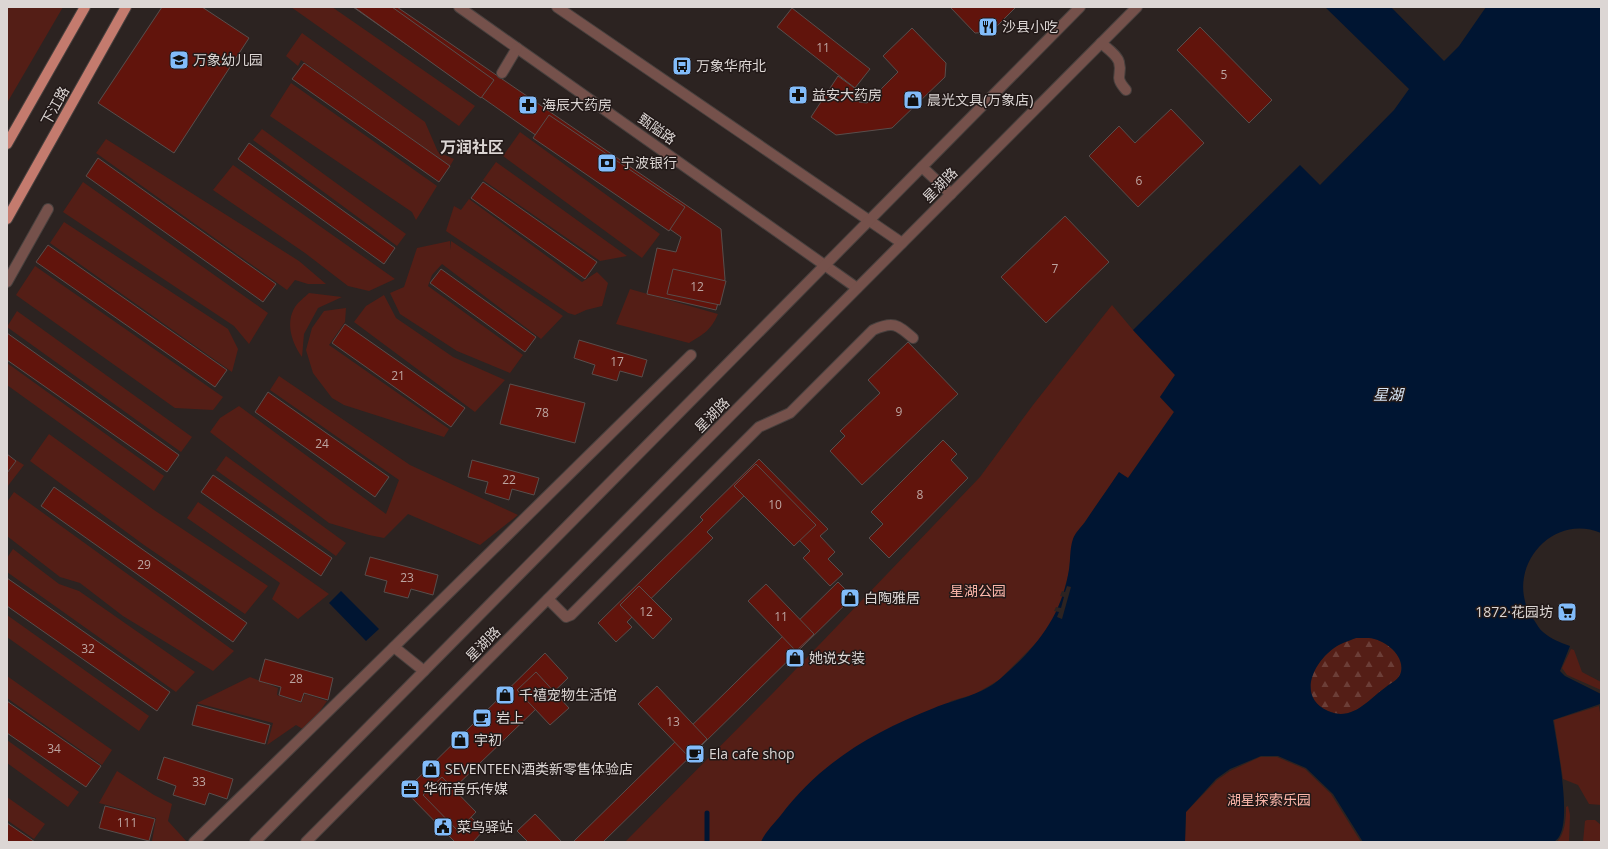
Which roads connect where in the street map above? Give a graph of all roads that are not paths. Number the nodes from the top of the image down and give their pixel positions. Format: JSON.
{"nodes":[{"id":1,"x":85,"y":7,"type":"edge"},
{"id":2,"x":126,"y":7,"type":"edge"},
{"id":3,"x":459,"y":7,"type":"edge"},
{"id":4,"x":557,"y":7,"type":"edge"},
{"id":5,"x":1080,"y":7,"type":"edge"},
{"id":6,"x":1137,"y":7,"type":"edge"},
{"id":7,"x":1101,"y":42,"type":"junction"},
{"id":8,"x":517,"y":48,"type":"junction"},
{"id":9,"x":502,"y":73,"type":"dead end"},
{"id":10,"x":1126,"y":90,"type":"dead end"},
{"id":11,"x":7,"y":144,"type":"edge"},
{"id":12,"x":922,"y":167,"type":"junction"},
{"id":13,"x":951,"y":194,"type":"junction"},
{"id":14,"x":48,"y":210,"type":"dead end"},
{"id":15,"x":7,"y":219,"type":"edge"},
{"id":16,"x":869,"y":220,"type":"junction"},
{"id":17,"x":902,"y":243,"type":"junction"},
{"id":18,"x":825,"y":265,"type":"junction"},
{"id":19,"x":7,"y":282,"type":"edge"},
{"id":20,"x":858,"y":288,"type":"junction"},
{"id":21,"x":913,"y":338,"type":"dead end"},
{"id":22,"x":691,"y":355,"type":"dead end"},
{"id":23,"x":548,"y":599,"type":"junction"},
{"id":24,"x":394,"y":647,"type":"junction"},
{"id":25,"x":424,"y":671,"type":"junction"},
{"id":26,"x":194,"y":842,"type":"edge"},
{"id":27,"x":255,"y":842,"type":"edge"},
{"id":28,"x":306,"y":842,"type":"edge"}],
"edges":[{"from":1,"to":11,"type":"main road","name":"下江路"},
{"from":2,"to":15,"type":"main road","name":"下江路"},
{"from":3,"to":8,"type":"street","name":"甄隘路"},
{"from":4,"to":16,"type":"street"},
{"from":5,"to":12,"type":"street","name":"星湖路"},
{"from":6,"to":7,"type":"street","name":"星湖路"},
{"from":7,"to":10,"type":"street"},
{"from":7,"to":13,"type":"street","name":"星湖路"},
{"from":8,"to":9,"type":"street"},
{"from":8,"to":18,"type":"street","name":"甄隘路"},
{"from":12,"to":13,"type":"street"},
{"from":12,"to":16,"type":"street","name":"星湖路"},
{"from":13,"to":17,"type":"street","name":"星湖路"},
{"from":14,"to":19,"type":"street"},
{"from":16,"to":17,"type":"street"},
{"from":16,"to":18,"type":"street","name":"星湖路"},
{"from":17,"to":20,"type":"street","name":"星湖路"},
{"from":18,"to":20,"type":"street","name":"甄隘路"},
{"from":18,"to":25,"type":"street","name":"星湖路"},
{"from":20,"to":23,"type":"street","name":"星湖路"},
{"from":21,"to":23,"type":"street"},
{"from":22,"to":24,"type":"street"},
{"from":23,"to":28,"type":"street","name":"星湖路"},
{"from":24,"to":25,"type":"street"},
{"from":24,"to":26,"type":"street"},
{"from":25,"to":27,"type":"street","name":"星湖路"}]}
